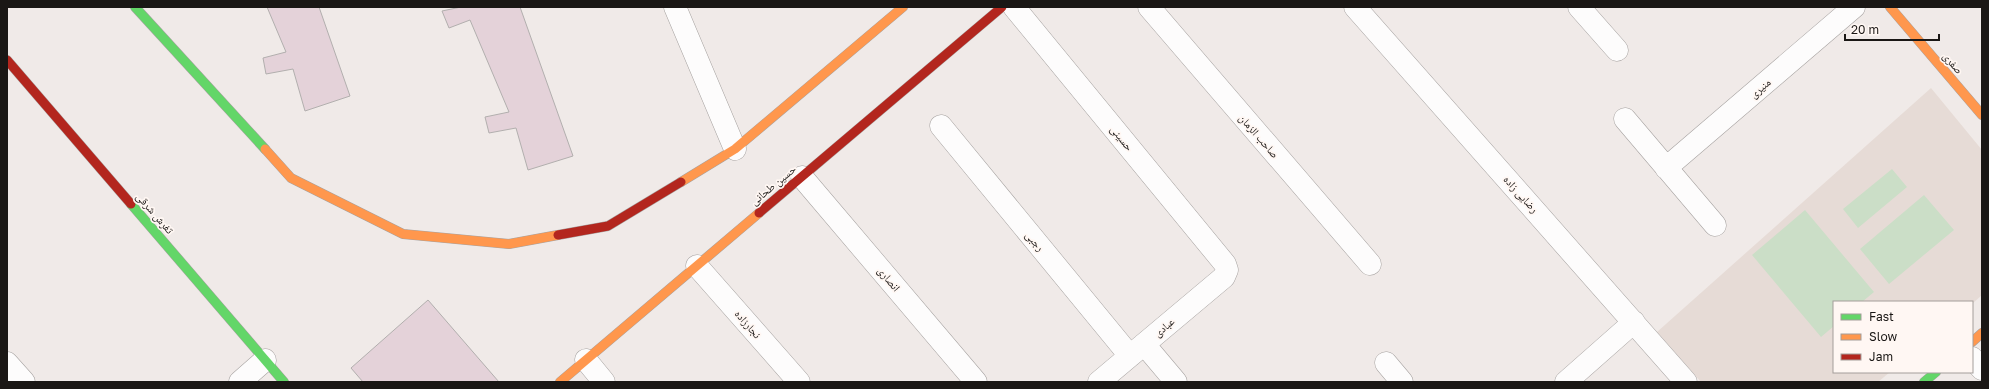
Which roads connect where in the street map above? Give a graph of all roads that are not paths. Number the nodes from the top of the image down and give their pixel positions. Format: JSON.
{"nodes":[{"id":1,"x":134,"y":7,"type":"edge"},
{"id":2,"x":675,"y":7,"type":"edge"},
{"id":3,"x":903,"y":7,"type":"edge"},
{"id":4,"x":1002,"y":7,"type":"edge"},
{"id":5,"x":1014,"y":7,"type":"edge"},
{"id":6,"x":1149,"y":7,"type":"edge"},
{"id":7,"x":1355,"y":7,"type":"edge"},
{"id":8,"x":1579,"y":7,"type":"edge"},
{"id":9,"x":1854,"y":7,"type":"edge"},
{"id":10,"x":1890,"y":7,"type":"edge"},
{"id":11,"x":1617,"y":50,"type":"dead end"},
{"id":12,"x":7,"y":60,"type":"edge"},
{"id":13,"x":1982,"y":115,"type":"edge"},
{"id":14,"x":1625,"y":119,"type":"dead end"},
{"id":15,"x":941,"y":126,"type":"dead end"},
{"id":16,"x":735,"y":150,"type":"junction"},
{"id":17,"x":1666,"y":168,"type":"junction"},
{"id":18,"x":802,"y":177,"type":"junction"},
{"id":19,"x":1715,"y":225,"type":"dead end"},
{"id":20,"x":1370,"y":264,"type":"dead end"},
{"id":21,"x":697,"y":266,"type":"junction"},
{"id":22,"x":1227,"y":270,"type":"joint"},
{"id":23,"x":1634,"y":322,"type":"junction"},
{"id":24,"x":1982,"y":333,"type":"edge"},
{"id":25,"x":1973,"y":341,"type":"edge"},
{"id":26,"x":1137,"y":350,"type":"junction"},
{"id":27,"x":1973,"y":359,"type":"edge"},
{"id":28,"x":265,"y":360,"type":"junction"},
{"id":29,"x":586,"y":360,"type":"junction"},
{"id":30,"x":7,"y":363,"type":"edge"},
{"id":31,"x":1386,"y":363,"type":"dead end"},
{"id":32,"x":1982,"y":370,"type":"edge"},
{"id":33,"x":1935,"y":373,"type":"edge"},
{"id":34,"x":24,"y":382,"type":"edge"},
{"id":35,"x":240,"y":382,"type":"edge"},
{"id":36,"x":284,"y":382,"type":"edge"},
{"id":37,"x":560,"y":382,"type":"edge"},
{"id":38,"x":604,"y":382,"type":"edge"},
{"id":39,"x":799,"y":382,"type":"edge"},
{"id":40,"x":976,"y":382,"type":"edge"},
{"id":41,"x":1099,"y":382,"type":"edge"},
{"id":42,"x":1176,"y":382,"type":"edge"},
{"id":43,"x":1402,"y":382,"type":"edge"},
{"id":44,"x":1566,"y":382,"type":"edge"},
{"id":45,"x":1686,"y":382,"type":"edge"},
{"id":46,"x":1924,"y":382,"type":"edge"}],
"edges":[{"from":1,"to":16,"type":"street"},
{"from":2,"to":16,"type":"street"},
{"from":3,"to":16,"type":"street"},
{"from":4,"to":18,"type":"street","name":"حسین طحانی"},
{"from":5,"to":22,"type":"street","name":"حسینی"},
{"from":6,"to":20,"type":"street","name":"صاحب الزمان"},
{"from":7,"to":23,"type":"street","name":"رضایی زاده"},
{"from":8,"to":11,"type":"street"},
{"from":9,"to":17,"type":"street","name":"منیری"},
{"from":10,"to":13,"type":"street","name":"صفری"},
{"from":12,"to":28,"type":"street","name":"تفرش شرقی"},
{"from":14,"to":17,"type":"street"},
{"from":15,"to":26,"type":"street","name":"رجبی"},
{"from":17,"to":19,"type":"street"},
{"from":18,"to":21,"type":"street","name":"حسین طحانی"},
{"from":18,"to":40,"type":"street","name":"انصاری"},
{"from":21,"to":29,"type":"street","name":"حسین طحانی"},
{"from":21,"to":39,"type":"street","name":"نجارزاده"},
{"from":22,"to":26,"type":"street","name":"عبادی"},
{"from":23,"to":44,"type":"street"},
{"from":23,"to":45,"type":"street","name":"رضایی زاده"},
{"from":24,"to":25,"type":"street"},
{"from":26,"to":41,"type":"street","name":"عبادی"},
{"from":26,"to":42,"type":"street","name":"رجبی"},
{"from":27,"to":32,"type":"street"},
{"from":28,"to":35,"type":"street"},
{"from":28,"to":36,"type":"street","name":"تفرش شرقی"},
{"from":29,"to":37,"type":"street","name":"حسین طحانی"},
{"from":29,"to":38,"type":"street"},
{"from":30,"to":34,"type":"street"},
{"from":31,"to":43,"type":"street"},
{"from":33,"to":46,"type":"street"}]}
